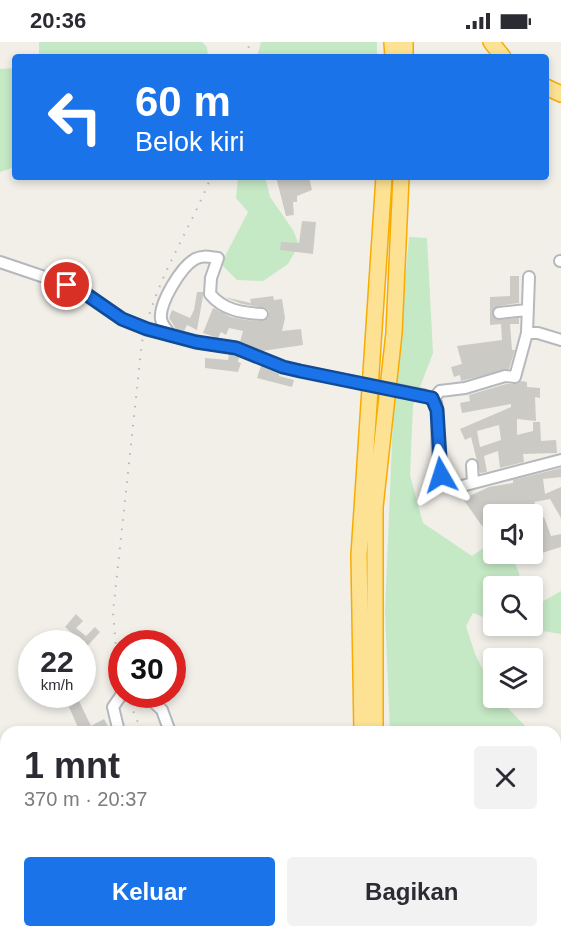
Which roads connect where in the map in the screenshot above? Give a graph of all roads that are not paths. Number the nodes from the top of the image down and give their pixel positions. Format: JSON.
{"nodes":[{"id":1,"x":491,"y":42,"type":"edge"},
{"id":2,"x":501,"y":54,"type":"edge"},
{"id":3,"x":384,"y":180,"type":"edge"},
{"id":4,"x":401,"y":180,"type":"edge"},
{"id":5,"x":0,"y":262,"type":"edge"},
{"id":6,"x":529,"y":277,"type":"dead end"},
{"id":7,"x":526,"y":310,"type":"junction"},
{"id":8,"x":499,"y":313,"type":"dead end"},
{"id":9,"x":262,"y":314,"type":"dead end"},
{"id":10,"x":527,"y":333,"type":"junction"},
{"id":11,"x":171,"y":335,"type":"junction"},
{"id":12,"x":561,"y":340,"type":"edge"},
{"id":13,"x":428,"y":397,"type":"junction"},
{"id":14,"x":561,"y":460,"type":"edge"},
{"id":15,"x":472,"y":465,"type":"dead end"},
{"id":16,"x":473,"y":483,"type":"junction"},
{"id":17,"x":113,"y":708,"type":"edge"},
{"id":18,"x":160,"y":708,"type":"edge"},
{"id":19,"x":118,"y":726,"type":"edge"},
{"id":20,"x":168,"y":726,"type":"edge"},
{"id":21,"x":362,"y":726,"type":"edge"},
{"id":22,"x":375,"y":726,"type":"edge"}],
"edges":[{"from":1,"to":2,"type":"highway"},
{"from":3,"to":21,"type":"highway"},
{"from":4,"to":22,"type":"highway"},
{"from":5,"to":11,"type":"street"},
{"from":6,"to":7,"type":"street"},
{"from":7,"to":8,"type":"street"},
{"from":7,"to":10,"type":"street"},
{"from":9,"to":11,"type":"street"},
{"from":10,"to":12,"type":"street"},
{"from":10,"to":13,"type":"street"},
{"from":11,"to":13,"type":"street","bridge":true},
{"from":13,"to":16,"type":"street"},
{"from":14,"to":16,"type":"street"},
{"from":15,"to":16,"type":"street"},
{"from":17,"to":19,"type":"street"},
{"from":18,"to":20,"type":"street"}]}
